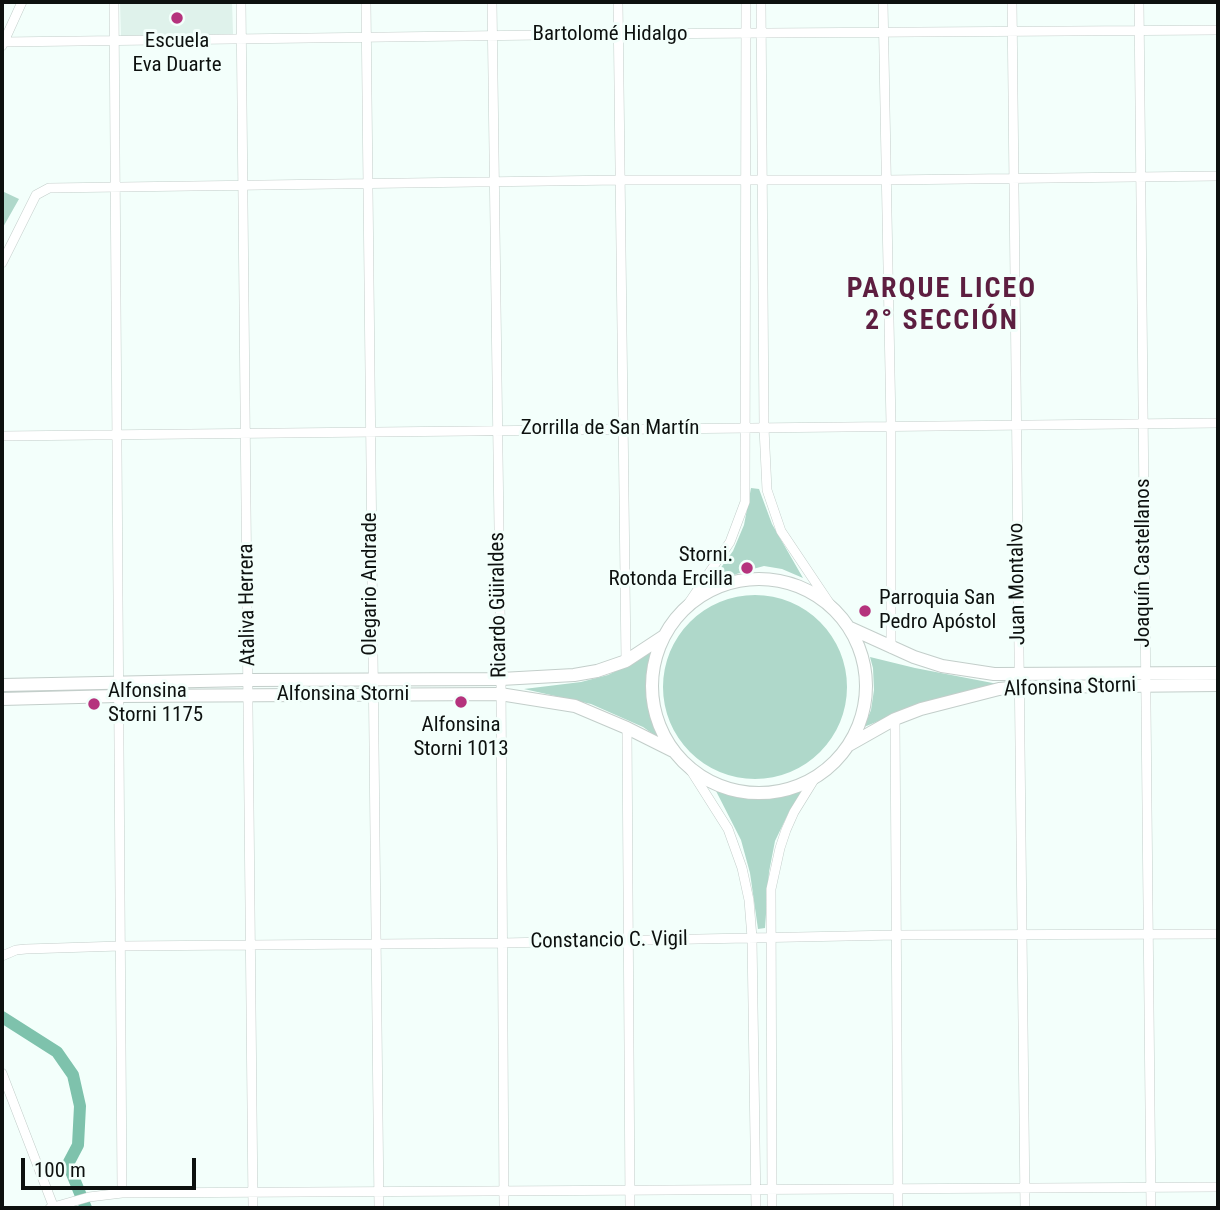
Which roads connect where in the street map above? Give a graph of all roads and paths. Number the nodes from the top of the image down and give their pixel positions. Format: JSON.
{"nodes":[{"id":1,"x":22,"y":2,"type":"edge"},
{"id":2,"x":114,"y":2,"type":"edge"},
{"id":3,"x":241,"y":2,"type":"edge"},
{"id":4,"x":366,"y":2,"type":"edge"},
{"id":5,"x":492,"y":2,"type":"edge"},
{"id":6,"x":618,"y":2,"type":"edge"},
{"id":7,"x":746,"y":2,"type":"edge"},
{"id":8,"x":761,"y":2,"type":"edge"},
{"id":9,"x":883,"y":2,"type":"edge"},
{"id":10,"x":1012,"y":2,"type":"edge"},
{"id":11,"x":1139,"y":2,"type":"edge"},
{"id":12,"x":1139,"y":30,"type":"junction"},
{"id":13,"x":1218,"y":30,"type":"edge"},
{"id":14,"x":884,"y":32,"type":"junction"},
{"id":15,"x":1012,"y":32,"type":"junction"},
{"id":16,"x":618,"y":34,"type":"junction"},
{"id":17,"x":746,"y":34,"type":"junction"},
{"id":18,"x":761,"y":34,"type":"junction"},
{"id":19,"x":492,"y":36,"type":"junction"},
{"id":20,"x":366,"y":39,"type":"junction"},
{"id":21,"x":242,"y":40,"type":"junction"},
{"id":22,"x":115,"y":41,"type":"junction"},
{"id":23,"x":3,"y":44,"type":"edge"},
{"id":24,"x":1218,"y":176,"type":"edge"},
{"id":25,"x":1140,"y":177,"type":"junction"},
{"id":26,"x":1013,"y":179,"type":"junction"},
{"id":27,"x":620,"y":180,"type":"junction"},
{"id":28,"x":746,"y":180,"type":"junction"},
{"id":29,"x":762,"y":180,"type":"junction"},
{"id":30,"x":886,"y":180,"type":"junction"},
{"id":31,"x":494,"y":181,"type":"junction"},
{"id":32,"x":244,"y":183,"type":"junction"},
{"id":33,"x":368,"y":183,"type":"junction"},
{"id":34,"x":116,"y":186,"type":"junction"},
{"id":35,"x":2,"y":263,"type":"edge"},
{"id":36,"x":1218,"y":423,"type":"edge"},
{"id":37,"x":1143,"y":424,"type":"junction"},
{"id":38,"x":891,"y":426,"type":"junction"},
{"id":39,"x":1015,"y":426,"type":"junction"},
{"id":40,"x":622,"y":428,"type":"junction"},
{"id":41,"x":746,"y":428,"type":"junction"},
{"id":42,"x":764,"y":428,"type":"junction"},
{"id":43,"x":497,"y":429,"type":"junction"},
{"id":44,"x":246,"y":432,"type":"junction"},
{"id":45,"x":370,"y":432,"type":"junction"},
{"id":46,"x":117,"y":435,"type":"junction"},
{"id":47,"x":2,"y":436,"type":"edge"},
{"id":48,"x":686,"y":607,"type":"junction"},
{"id":49,"x":832,"y":607,"type":"junction"},
{"id":50,"x":850,"y":628,"type":"junction"},
{"id":51,"x":664,"y":635,"type":"junction"},
{"id":52,"x":891,"y":648,"type":"junction"},
{"id":53,"x":626,"y":660,"type":"junction"},
{"id":54,"x":1218,"y":673,"type":"edge"},
{"id":55,"x":249,"y":680,"type":"junction"},
{"id":56,"x":501,"y":680,"type":"junction"},
{"id":57,"x":1145,"y":680,"type":"junction"},
{"id":58,"x":1020,"y":681,"type":"junction"},
{"id":59,"x":2,"y":685,"type":"edge"},
{"id":60,"x":1218,"y":685,"type":"edge"},
{"id":61,"x":372,"y":688,"type":"junction"},
{"id":62,"x":117,"y":690,"type":"junction"},
{"id":63,"x":500,"y":694,"type":"junction"},
{"id":64,"x":249,"y":695,"type":"junction"},
{"id":65,"x":2,"y":699,"type":"edge"},
{"id":66,"x":895,"y":719,"type":"junction"},
{"id":67,"x":627,"y":728,"type":"junction"},
{"id":68,"x":849,"y":745,"type":"junction"},
{"id":69,"x":673,"y":751,"type":"junction"},
{"id":70,"x":690,"y":769,"type":"junction"},
{"id":71,"x":815,"y":778,"type":"junction"},
{"id":72,"x":1148,"y":933,"type":"junction"},
{"id":73,"x":1218,"y":934,"type":"edge"},
{"id":74,"x":895,"y":935,"type":"junction"},
{"id":75,"x":1023,"y":935,"type":"junction"},
{"id":76,"x":752,"y":938,"type":"junction"},
{"id":77,"x":771,"y":938,"type":"junction"},
{"id":78,"x":627,"y":941,"type":"junction"},
{"id":79,"x":377,"y":943,"type":"junction"},
{"id":80,"x":501,"y":943,"type":"junction"},
{"id":81,"x":250,"y":945,"type":"junction"},
{"id":82,"x":120,"y":946,"type":"junction"},
{"id":83,"x":2,"y":955,"type":"edge"},
{"id":84,"x":2,"y":1073,"type":"edge"},
{"id":85,"x":1151,"y":1187,"type":"junction"},
{"id":86,"x":1218,"y":1187,"type":"edge"},
{"id":87,"x":897,"y":1188,"type":"junction"},
{"id":88,"x":1025,"y":1188,"type":"junction"},
{"id":89,"x":756,"y":1189,"type":"junction"},
{"id":90,"x":772,"y":1189,"type":"junction"},
{"id":91,"x":630,"y":1191,"type":"junction"},
{"id":92,"x":253,"y":1192,"type":"junction"},
{"id":93,"x":504,"y":1192,"type":"junction"},
{"id":94,"x":379,"y":1193,"type":"junction"},
{"id":95,"x":122,"y":1194,"type":"junction"},
{"id":96,"x":52,"y":1208,"type":"edge"},
{"id":97,"x":253,"y":1208,"type":"edge"},
{"id":98,"x":379,"y":1208,"type":"edge"},
{"id":99,"x":504,"y":1208,"type":"edge"},
{"id":100,"x":630,"y":1208,"type":"edge"},
{"id":101,"x":756,"y":1208,"type":"edge"},
{"id":102,"x":772,"y":1208,"type":"edge"},
{"id":103,"x":898,"y":1208,"type":"edge"},
{"id":104,"x":1025,"y":1208,"type":"edge"},
{"id":105,"x":1151,"y":1208,"type":"edge"}],
"edges":[{"from":1,"to":23,"type":"street"},
{"from":2,"to":22,"type":"street"},
{"from":3,"to":21,"type":"street","name":"Ataliva Herrera"},
{"from":4,"to":20,"type":"street","name":"Olegario Andrade"},
{"from":5,"to":19,"type":"street","name":"Ricardo Güiraldes"},
{"from":6,"to":16,"type":"street"},
{"from":7,"to":17,"type":"street"},
{"from":8,"to":18,"type":"street"},
{"from":9,"to":14,"type":"street"},
{"from":10,"to":15,"type":"street","name":"Juan Montalvo"},
{"from":11,"to":12,"type":"street","name":"Joaquín Castellanos"},
{"from":12,"to":13,"type":"street","name":"Bartolomé Hidalgo"},
{"from":12,"to":15,"type":"street","name":"Bartolomé Hidalgo"},
{"from":12,"to":25,"type":"street","name":"Joaquín Castellanos"},
{"from":14,"to":15,"type":"street","name":"Bartolomé Hidalgo"},
{"from":14,"to":18,"type":"street","name":"Bartolomé Hidalgo"},
{"from":14,"to":30,"type":"street"},
{"from":15,"to":26,"type":"street","name":"Juan Montalvo"},
{"from":16,"to":17,"type":"street","name":"Bartolomé Hidalgo"},
{"from":16,"to":19,"type":"street","name":"Bartolomé Hidalgo"},
{"from":16,"to":27,"type":"street"},
{"from":17,"to":18,"type":"street","name":"Bartolomé Hidalgo"},
{"from":17,"to":28,"type":"street"},
{"from":18,"to":29,"type":"street"},
{"from":19,"to":20,"type":"street","name":"Bartolomé Hidalgo"},
{"from":19,"to":31,"type":"street","name":"Ricardo Güiraldes"},
{"from":20,"to":21,"type":"street","name":"Bartolomé Hidalgo"},
{"from":20,"to":33,"type":"street","name":"Olegario Andrade"},
{"from":21,"to":22,"type":"street","name":"Bartolomé Hidalgo"},
{"from":21,"to":32,"type":"street","name":"Ataliva Herrera"},
{"from":22,"to":23,"type":"street","name":"Bartolomé Hidalgo"},
{"from":22,"to":34,"type":"street"},
{"from":24,"to":25,"type":"street"},
{"from":25,"to":26,"type":"street"},
{"from":25,"to":37,"type":"street","name":"Joaquín Castellanos"},
{"from":26,"to":30,"type":"street"},
{"from":26,"to":39,"type":"street","name":"Juan Montalvo"},
{"from":27,"to":28,"type":"street"},
{"from":27,"to":31,"type":"street"},
{"from":27,"to":40,"type":"street"},
{"from":28,"to":29,"type":"street"},
{"from":28,"to":41,"type":"street"},
{"from":29,"to":30,"type":"street"},
{"from":29,"to":42,"type":"street"},
{"from":30,"to":38,"type":"street"},
{"from":31,"to":33,"type":"street"},
{"from":31,"to":43,"type":"street","name":"Ricardo Güiraldes"},
{"from":32,"to":33,"type":"street"},
{"from":32,"to":34,"type":"street"},
{"from":32,"to":44,"type":"street","name":"Ataliva Herrera"},
{"from":33,"to":45,"type":"street","name":"Olegario Andrade"},
{"from":34,"to":35,"type":"street"},
{"from":34,"to":46,"type":"street"},
{"from":36,"to":37,"type":"street","name":"Zorrilla de San Martín"},
{"from":37,"to":39,"type":"street","name":"Zorrilla de San Martín"},
{"from":37,"to":57,"type":"street","name":"Joaquín Castellanos"},
{"from":38,"to":39,"type":"street","name":"Zorrilla de San Martín"},
{"from":38,"to":42,"type":"street","name":"Zorrilla de San Martín"},
{"from":38,"to":52,"type":"street"},
{"from":39,"to":58,"type":"street","name":"Juan Montalvo"},
{"from":40,"to":41,"type":"street","name":"Zorrilla de San Martín"},
{"from":40,"to":43,"type":"street","name":"Zorrilla de San Martín"},
{"from":40,"to":53,"type":"street"},
{"from":41,"to":42,"type":"street","name":"Zorrilla de San Martín"},
{"from":41,"to":48,"type":"street"},
{"from":42,"to":49,"type":"street"},
{"from":43,"to":45,"type":"street","name":"Zorrilla de San Martín"},
{"from":43,"to":56,"type":"street","name":"Ricardo Güiraldes"},
{"from":44,"to":45,"type":"street","name":"Zorrilla de San Martín"},
{"from":44,"to":46,"type":"street","name":"Zorrilla de San Martín"},
{"from":44,"to":55,"type":"street","name":"Ataliva Herrera"},
{"from":45,"to":61,"type":"street","name":"Olegario Andrade"},
{"from":46,"to":47,"type":"street","name":"Zorrilla de San Martín"},
{"from":46,"to":62,"type":"street"},
{"from":48,"to":49,"type":"street"},
{"from":48,"to":51,"type":"street"},
{"from":49,"to":50,"type":"street"},
{"from":50,"to":52,"type":"street","name":"Alfonsina Storni"},
{"from":50,"to":68,"type":"street"},
{"from":51,"to":53,"type":"street","name":"Alfonsina Storni"},
{"from":51,"to":69,"type":"street"},
{"from":52,"to":58,"type":"street","name":"Alfonsina Storni"},
{"from":53,"to":56,"type":"street","name":"Alfonsina Storni"},
{"from":54,"to":57,"type":"street","name":"Alfonsina Storni"},
{"from":55,"to":61,"type":"street","name":"Alfonsina Storni"},
{"from":55,"to":62,"type":"street","name":"Alfonsina Storni"},
{"from":55,"to":64,"type":"street","name":"Ataliva Herrera"},
{"from":56,"to":61,"type":"street","name":"Alfonsina Storni"},
{"from":56,"to":63,"type":"street","name":"Ricardo Güiraldes"},
{"from":57,"to":58,"type":"street","name":"Alfonsina Storni"},
{"from":57,"to":60,"type":"street","name":"Alfonsina Storni"},
{"from":57,"to":72,"type":"street","name":"Joaquín Castellanos"},
{"from":58,"to":66,"type":"street","name":"Alfonsina Storni"},
{"from":58,"to":75,"type":"street","name":"Juan Montalvo"},
{"from":59,"to":62,"type":"street","name":"Alfonsina Storni"},
{"from":61,"to":63,"type":"street","name":"Alfonsina Storni"},
{"from":61,"to":64,"type":"street","name":"Alfonsina Storni"},
{"from":61,"to":79,"type":"street","name":"Olegario Andrade"},
{"from":62,"to":64,"type":"street","name":"Alfonsina Storni"},
{"from":62,"to":65,"type":"street","name":"Alfonsina Storni"},
{"from":62,"to":82,"type":"street"},
{"from":63,"to":67,"type":"street","name":"Alfonsina Storni"},
{"from":63,"to":80,"type":"street","name":"Ricardo Güiraldes"},
{"from":64,"to":81,"type":"street","name":"Ataliva Herrera"},
{"from":66,"to":68,"type":"street","name":"Alfonsina Storni"},
{"from":66,"to":74,"type":"street"},
{"from":67,"to":69,"type":"street","name":"Alfonsina Storni"},
{"from":67,"to":78,"type":"street"},
{"from":68,"to":71,"type":"street"},
{"from":69,"to":70,"type":"street"},
{"from":70,"to":71,"type":"street"},
{"from":70,"to":76,"type":"street"},
{"from":71,"to":77,"type":"street"},
{"from":72,"to":73,"type":"street","name":"Constancio C. Vigil"},
{"from":72,"to":75,"type":"street","name":"Constancio C. Vigil"},
{"from":72,"to":85,"type":"street","name":"Joaquín Castellanos"},
{"from":74,"to":75,"type":"street","name":"Constancio C. Vigil"},
{"from":74,"to":77,"type":"street","name":"Constancio C. Vigil"},
{"from":74,"to":87,"type":"street"},
{"from":75,"to":88,"type":"street","name":"Juan Montalvo"},
{"from":76,"to":77,"type":"street","name":"Constancio C. Vigil"},
{"from":76,"to":78,"type":"street","name":"Constancio C. Vigil"},
{"from":76,"to":89,"type":"street"},
{"from":77,"to":90,"type":"street"},
{"from":78,"to":80,"type":"street","name":"Constancio C. Vigil"},
{"from":78,"to":91,"type":"street"},
{"from":79,"to":80,"type":"street","name":"Constancio C. Vigil"},
{"from":79,"to":81,"type":"street","name":"Constancio C. Vigil"},
{"from":79,"to":94,"type":"street","name":"Olegario Andrade"},
{"from":80,"to":93,"type":"street","name":"Ricardo Güiraldes"},
{"from":81,"to":82,"type":"street","name":"Constancio C. Vigil"},
{"from":81,"to":92,"type":"street","name":"Ataliva Herrera"},
{"from":82,"to":83,"type":"street","name":"Constancio C. Vigil"},
{"from":82,"to":95,"type":"street"},
{"from":84,"to":96,"type":"street"},
{"from":85,"to":86,"type":"street"},
{"from":85,"to":88,"type":"street"},
{"from":85,"to":105,"type":"street","name":"Joaquín Castellanos"},
{"from":87,"to":88,"type":"street"},
{"from":87,"to":90,"type":"street"},
{"from":87,"to":103,"type":"street"},
{"from":88,"to":104,"type":"street","name":"Juan Montalvo"},
{"from":89,"to":90,"type":"street"},
{"from":89,"to":91,"type":"street"},
{"from":89,"to":101,"type":"street"},
{"from":90,"to":102,"type":"street"},
{"from":91,"to":93,"type":"street"},
{"from":91,"to":100,"type":"street"},
{"from":92,"to":94,"type":"street"},
{"from":92,"to":95,"type":"street"},
{"from":92,"to":97,"type":"street","name":"Ataliva Herrera"},
{"from":93,"to":94,"type":"street"},
{"from":93,"to":99,"type":"street","name":"Ricardo Güiraldes"},
{"from":94,"to":98,"type":"street","name":"Olegario Andrade"},
{"from":95,"to":96,"type":"street"}]}
